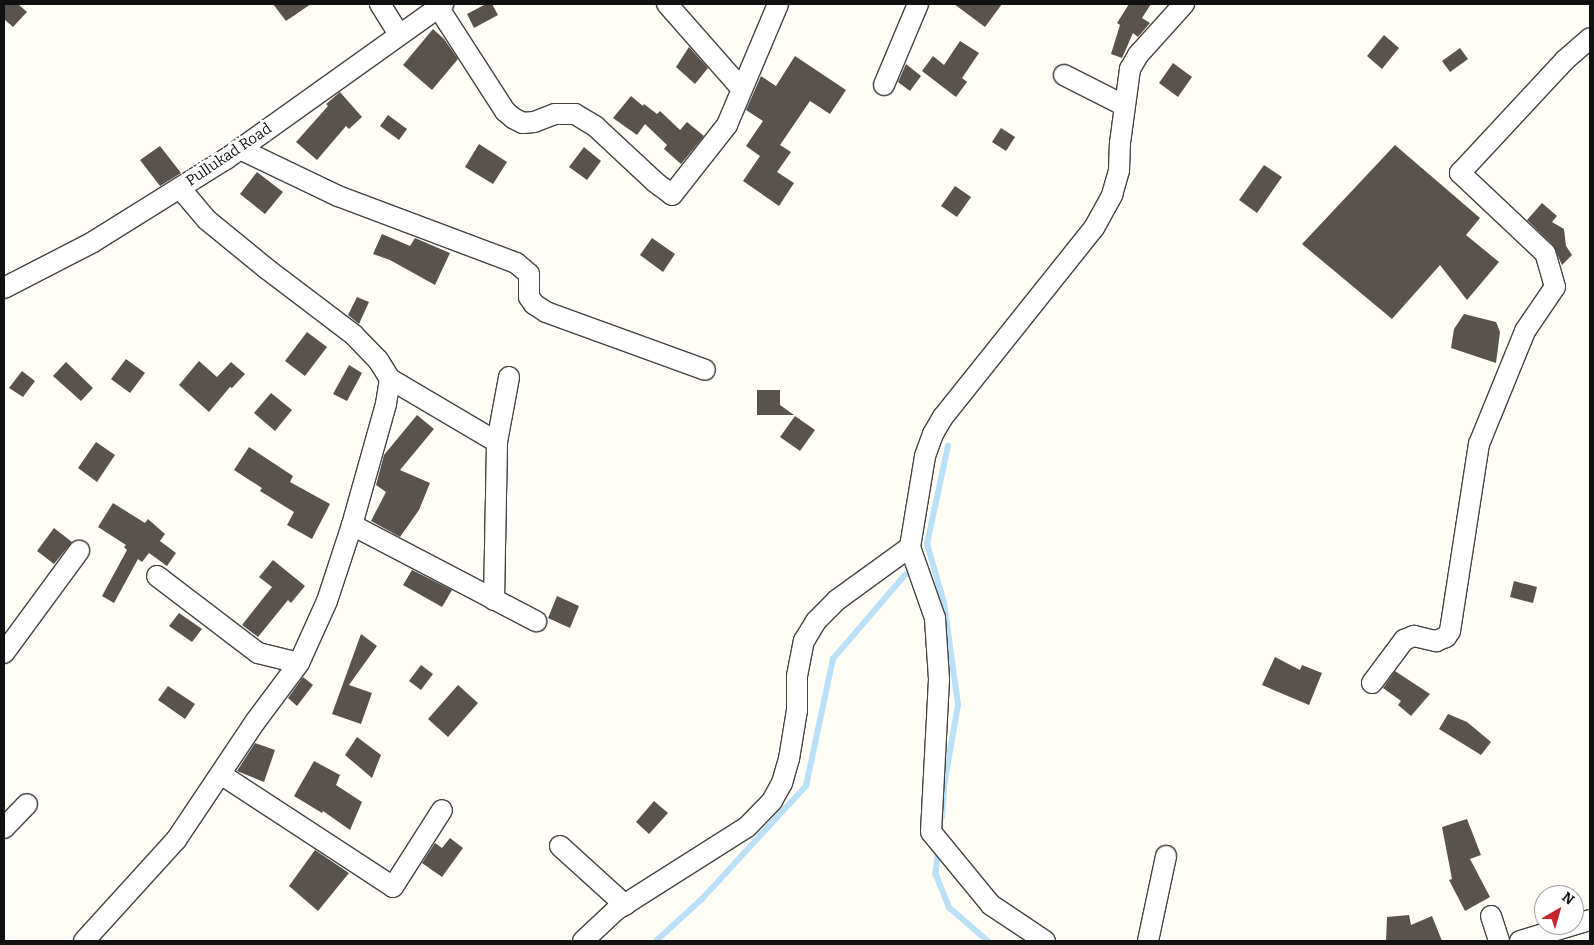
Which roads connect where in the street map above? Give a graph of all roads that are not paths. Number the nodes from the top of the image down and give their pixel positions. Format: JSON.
{"nodes":[{"id":1,"x":380,"y":4,"type":"edge"},
{"id":2,"x":667,"y":4,"type":"edge"},
{"id":3,"x":778,"y":4,"type":"edge"},
{"id":4,"x":918,"y":4,"type":"edge"},
{"id":5,"x":1184,"y":4,"type":"edge"},
{"id":6,"x":440,"y":6,"type":"edge"},
{"id":7,"x":399,"y":35,"type":"junction"},
{"id":8,"x":1590,"y":38,"type":"edge"},
{"id":9,"x":1064,"y":75,"type":"dead end"},
{"id":10,"x":884,"y":85,"type":"dead end"},
{"id":11,"x":742,"y":89,"type":"junction"},
{"id":12,"x":1125,"y":106,"type":"junction"},
{"id":13,"x":240,"y":149,"type":"junction"},
{"id":14,"x":180,"y":188,"type":"junction"},
{"id":15,"x":4,"y":288,"type":"edge"},
{"id":16,"x":705,"y":370,"type":"dead end"},
{"id":17,"x":509,"y":377,"type":"dead end"},
{"id":18,"x":390,"y":379,"type":"junction"},
{"id":19,"x":497,"y":442,"type":"junction"},
{"id":20,"x":352,"y":525,"type":"junction"},
{"id":21,"x":910,"y":548,"type":"junction"},
{"id":22,"x":79,"y":551,"type":"dead end"},
{"id":23,"x":157,"y":576,"type":"dead end"},
{"id":24,"x":494,"y":600,"type":"junction"},
{"id":25,"x":536,"y":621,"type":"dead end"},
{"id":26,"x":4,"y":653,"type":"edge"},
{"id":27,"x":299,"y":662,"type":"junction"},
{"id":28,"x":1372,"y":683,"type":"dead end"},
{"id":29,"x":222,"y":775,"type":"junction"},
{"id":30,"x":27,"y":804,"type":"dead end"},
{"id":31,"x":442,"y":810,"type":"dead end"},
{"id":32,"x":4,"y":828,"type":"edge"},
{"id":33,"x":560,"y":846,"type":"dead end"},
{"id":34,"x":1166,"y":856,"type":"dead end"},
{"id":35,"x":625,"y":905,"type":"junction"},
{"id":36,"x":1491,"y":916,"type":"dead end"},
{"id":37,"x":1590,"y":920,"type":"edge"},
{"id":38,"x":84,"y":941,"type":"edge"},
{"id":39,"x":583,"y":941,"type":"edge"},
{"id":40,"x":1045,"y":941,"type":"edge"},
{"id":41,"x":1148,"y":941,"type":"edge"},
{"id":42,"x":1499,"y":941,"type":"edge"},
{"id":43,"x":1520,"y":941,"type":"edge"}],
"edges":[{"from":1,"to":7,"type":"street"},
{"from":2,"to":11,"type":"street"},
{"from":3,"to":11,"type":"street"},
{"from":4,"to":10,"type":"street"},
{"from":5,"to":12,"type":"street"},
{"from":6,"to":7,"type":"street","name":"Pullukad Road"},
{"from":6,"to":11,"type":"street"},
{"from":7,"to":13,"type":"street","name":"Pullukad Road"},
{"from":8,"to":28,"type":"street"},
{"from":9,"to":12,"type":"street"},
{"from":12,"to":21,"type":"street"},
{"from":13,"to":14,"type":"street","name":"Pullukad Road"},
{"from":13,"to":16,"type":"street"},
{"from":14,"to":15,"type":"street","name":"Pullukad Road"},
{"from":14,"to":18,"type":"street"},
{"from":17,"to":19,"type":"street"},
{"from":18,"to":19,"type":"street"},
{"from":18,"to":20,"type":"street"},
{"from":19,"to":24,"type":"street"},
{"from":20,"to":24,"type":"street"},
{"from":20,"to":27,"type":"street"},
{"from":21,"to":35,"type":"street"},
{"from":21,"to":40,"type":"street"},
{"from":22,"to":26,"type":"street"},
{"from":23,"to":27,"type":"street"},
{"from":24,"to":25,"type":"street"},
{"from":27,"to":29,"type":"street"},
{"from":29,"to":31,"type":"street"},
{"from":29,"to":38,"type":"street"},
{"from":30,"to":32,"type":"street"},
{"from":33,"to":35,"type":"street"},
{"from":34,"to":41,"type":"street"},
{"from":35,"to":39,"type":"street"},
{"from":36,"to":42,"type":"street"},
{"from":37,"to":43,"type":"street"}]}
